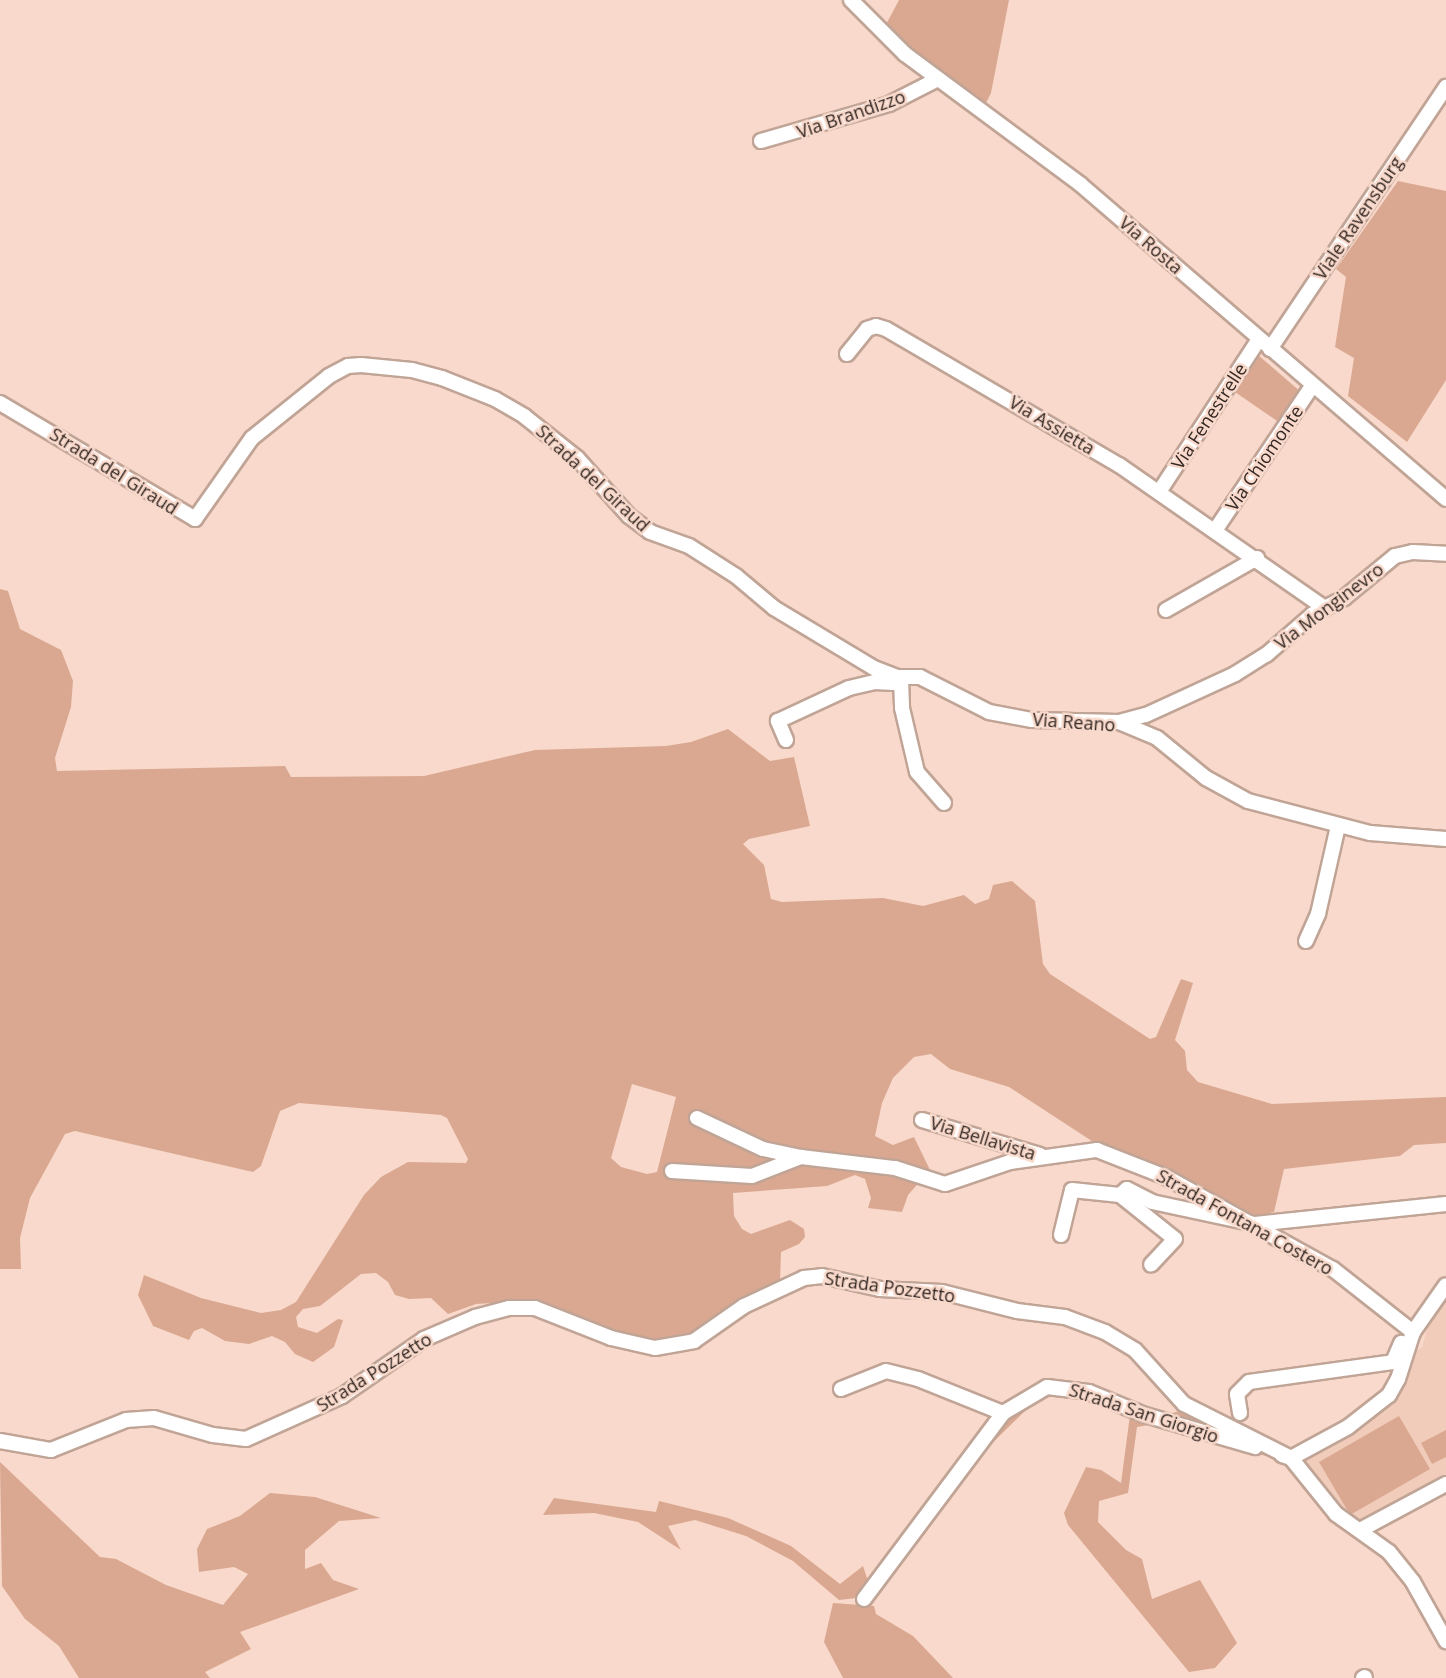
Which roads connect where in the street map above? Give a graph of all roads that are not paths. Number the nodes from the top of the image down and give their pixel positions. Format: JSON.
{"nodes":[{"id":1,"x":851,"y":0,"type":"edge"},
{"id":2,"x":938,"y":79,"type":"junction"},
{"id":3,"x":1446,"y":87,"type":"edge"},
{"id":4,"x":761,"y":141,"type":"dead end"},
{"id":5,"x":1258,"y":339,"type":"junction"},
{"id":6,"x":1270,"y":350,"type":"junction"},
{"id":7,"x":847,"y":354,"type":"dead end"},
{"id":8,"x":1312,"y":386,"type":"junction"},
{"id":9,"x":0,"y":403,"type":"edge"},
{"id":10,"x":1444,"y":491,"type":"edge"},
{"id":11,"x":1159,"y":492,"type":"junction"},
{"id":12,"x":1216,"y":529,"type":"junction"},
{"id":13,"x":1446,"y":554,"type":"edge"},
{"id":14,"x":1257,"y":558,"type":"junction"},
{"id":15,"x":1324,"y":608,"type":"junction"},
{"id":16,"x":1166,"y":610,"type":"dead end"},
{"id":17,"x":899,"y":677,"type":"junction"},
{"id":18,"x":1119,"y":723,"type":"junction"},
{"id":19,"x":786,"y":740,"type":"dead end"},
{"id":20,"x":944,"y":803,"type":"dead end"},
{"id":21,"x":1338,"y":826,"type":"junction"},
{"id":22,"x":1446,"y":839,"type":"edge"},
{"id":23,"x":1306,"y":941,"type":"dead end"},
{"id":24,"x":697,"y":1118,"type":"dead end"},
{"id":25,"x":922,"y":1120,"type":"dead end"},
{"id":26,"x":1097,"y":1150,"type":"joint"},
{"id":27,"x":801,"y":1157,"type":"junction"},
{"id":28,"x":1045,"y":1157,"type":"junction"},
{"id":29,"x":672,"y":1171,"type":"dead end"},
{"id":30,"x":1120,"y":1195,"type":"junction"},
{"id":31,"x":1446,"y":1204,"type":"edge"},
{"id":32,"x":1255,"y":1224,"type":"junction"},
{"id":33,"x":1061,"y":1235,"type":"dead end"},
{"id":34,"x":1151,"y":1265,"type":"dead end"},
{"id":35,"x":1446,"y":1285,"type":"edge"},
{"id":36,"x":1413,"y":1332,"type":"junction"},
{"id":37,"x":841,"y":1389,"type":"dead end"},
{"id":38,"x":1003,"y":1413,"type":"junction"},
{"id":39,"x":1240,"y":1413,"type":"dead end"},
{"id":40,"x":0,"y":1441,"type":"edge"},
{"id":41,"x":1291,"y":1458,"type":"junction"},
{"id":42,"x":1446,"y":1484,"type":"edge"},
{"id":43,"x":1362,"y":1529,"type":"junction"},
{"id":44,"x":864,"y":1599,"type":"dead end"},
{"id":45,"x":1446,"y":1641,"type":"edge"}],
"edges":[{"from":1,"to":2,"type":"street","name":"Via Rosta"},
{"from":2,"to":4,"type":"street","name":"Via Brandizzo"},
{"from":2,"to":5,"type":"street","name":"Via Rosta"},
{"from":3,"to":6,"type":"street","name":"Viale Ravensburg"},
{"from":5,"to":6,"type":"street","name":"Via Rosta"},
{"from":5,"to":11,"type":"street","name":"Via Fenestrelle"},
{"from":6,"to":8,"type":"street","name":"Via Rosta"},
{"from":7,"to":11,"type":"street","name":"Via Assietta"},
{"from":8,"to":10,"type":"street","name":"Via Rosta"},
{"from":8,"to":12,"type":"street","name":"Via Chiomonte"},
{"from":9,"to":17,"type":"street","name":"Strada del Giraud"},
{"from":11,"to":12,"type":"street","name":"Via Assietta"},
{"from":12,"to":14,"type":"street","name":"Via Assietta"},
{"from":13,"to":15,"type":"street","name":"Via Monginevro"},
{"from":14,"to":15,"type":"street","name":"Via Assietta"},
{"from":14,"to":16,"type":"street"},
{"from":15,"to":18,"type":"street","name":"Via Monginevro"},
{"from":17,"to":18,"type":"street","name":"Via Reano"},
{"from":17,"to":19,"type":"street","name":"Via Reano"},
{"from":17,"to":20,"type":"street"},
{"from":18,"to":21,"type":"street","name":"Via Reano"},
{"from":21,"to":22,"type":"street","name":"Via Reano"},
{"from":21,"to":23,"type":"street"},
{"from":24,"to":27,"type":"street","name":"Via Bellavista"},
{"from":25,"to":28,"type":"street","name":"Via Bellavista"},
{"from":26,"to":28,"type":"street","name":"Via Bellavista"},
{"from":26,"to":32,"type":"street","name":"Strada Fontana Costero"},
{"from":27,"to":28,"type":"street","name":"Via Bellavista"},
{"from":27,"to":29,"type":"street","name":"Via Bellavista"},
{"from":30,"to":32,"type":"street"},
{"from":30,"to":33,"type":"street"},
{"from":30,"to":34,"type":"street"},
{"from":31,"to":32,"type":"street"},
{"from":32,"to":36,"type":"street","name":"Strada Fontana Costero"},
{"from":35,"to":36,"type":"street"},
{"from":36,"to":39,"type":"street"},
{"from":36,"to":41,"type":"street"},
{"from":37,"to":38,"type":"street"},
{"from":38,"to":41,"type":"street","name":"Strada San Giorgio"},
{"from":38,"to":44,"type":"street","name":"Strada San Giorgio"},
{"from":40,"to":41,"type":"street","name":"Strada Pozzetto"},
{"from":41,"to":43,"type":"street"},
{"from":42,"to":43,"type":"street"},
{"from":43,"to":45,"type":"street"}]}
